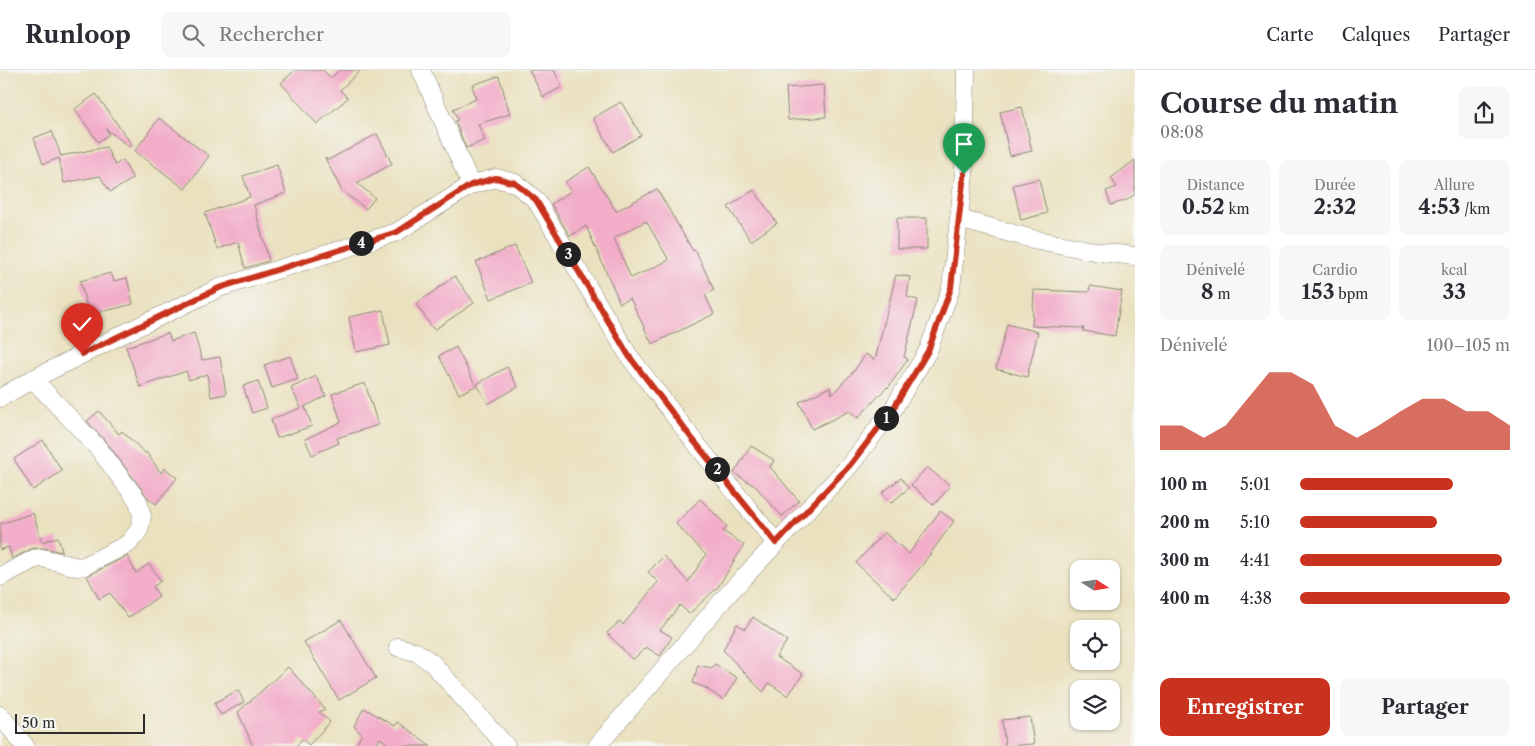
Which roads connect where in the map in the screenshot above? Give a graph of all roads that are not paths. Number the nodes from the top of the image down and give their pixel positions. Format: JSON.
{"nodes":[{"id":1,"x":421,"y":70,"type":"edge"},
{"id":2,"x":966,"y":70,"type":"edge"},
{"id":3,"x":471,"y":185,"type":"junction"},
{"id":4,"x":959,"y":219,"type":"junction"},
{"id":5,"x":1135,"y":256,"type":"edge"},
{"id":6,"x":33,"y":379,"type":"junction"},
{"id":7,"x":0,"y":398,"type":"edge"},
{"id":8,"x":776,"y":543,"type":"junction"},
{"id":9,"x":0,"y":577,"type":"edge"},
{"id":10,"x":398,"y":647,"type":"dead end"},
{"id":11,"x":0,"y":715,"type":"edge"},
{"id":12,"x":25,"y":746,"type":"edge"},
{"id":13,"x":506,"y":746,"type":"edge"},
{"id":14,"x":597,"y":746,"type":"edge"}],
"edges":[{"from":1,"to":3,"type":"street"},
{"from":2,"to":4,"type":"street"},
{"from":3,"to":6,"type":"street"},
{"from":3,"to":8,"type":"street"},
{"from":4,"to":5,"type":"street"},
{"from":4,"to":8,"type":"street"},
{"from":6,"to":7,"type":"street"},
{"from":6,"to":9,"type":"street"},
{"from":8,"to":14,"type":"street"},
{"from":10,"to":13,"type":"street"},
{"from":11,"to":12,"type":"street"}]}
